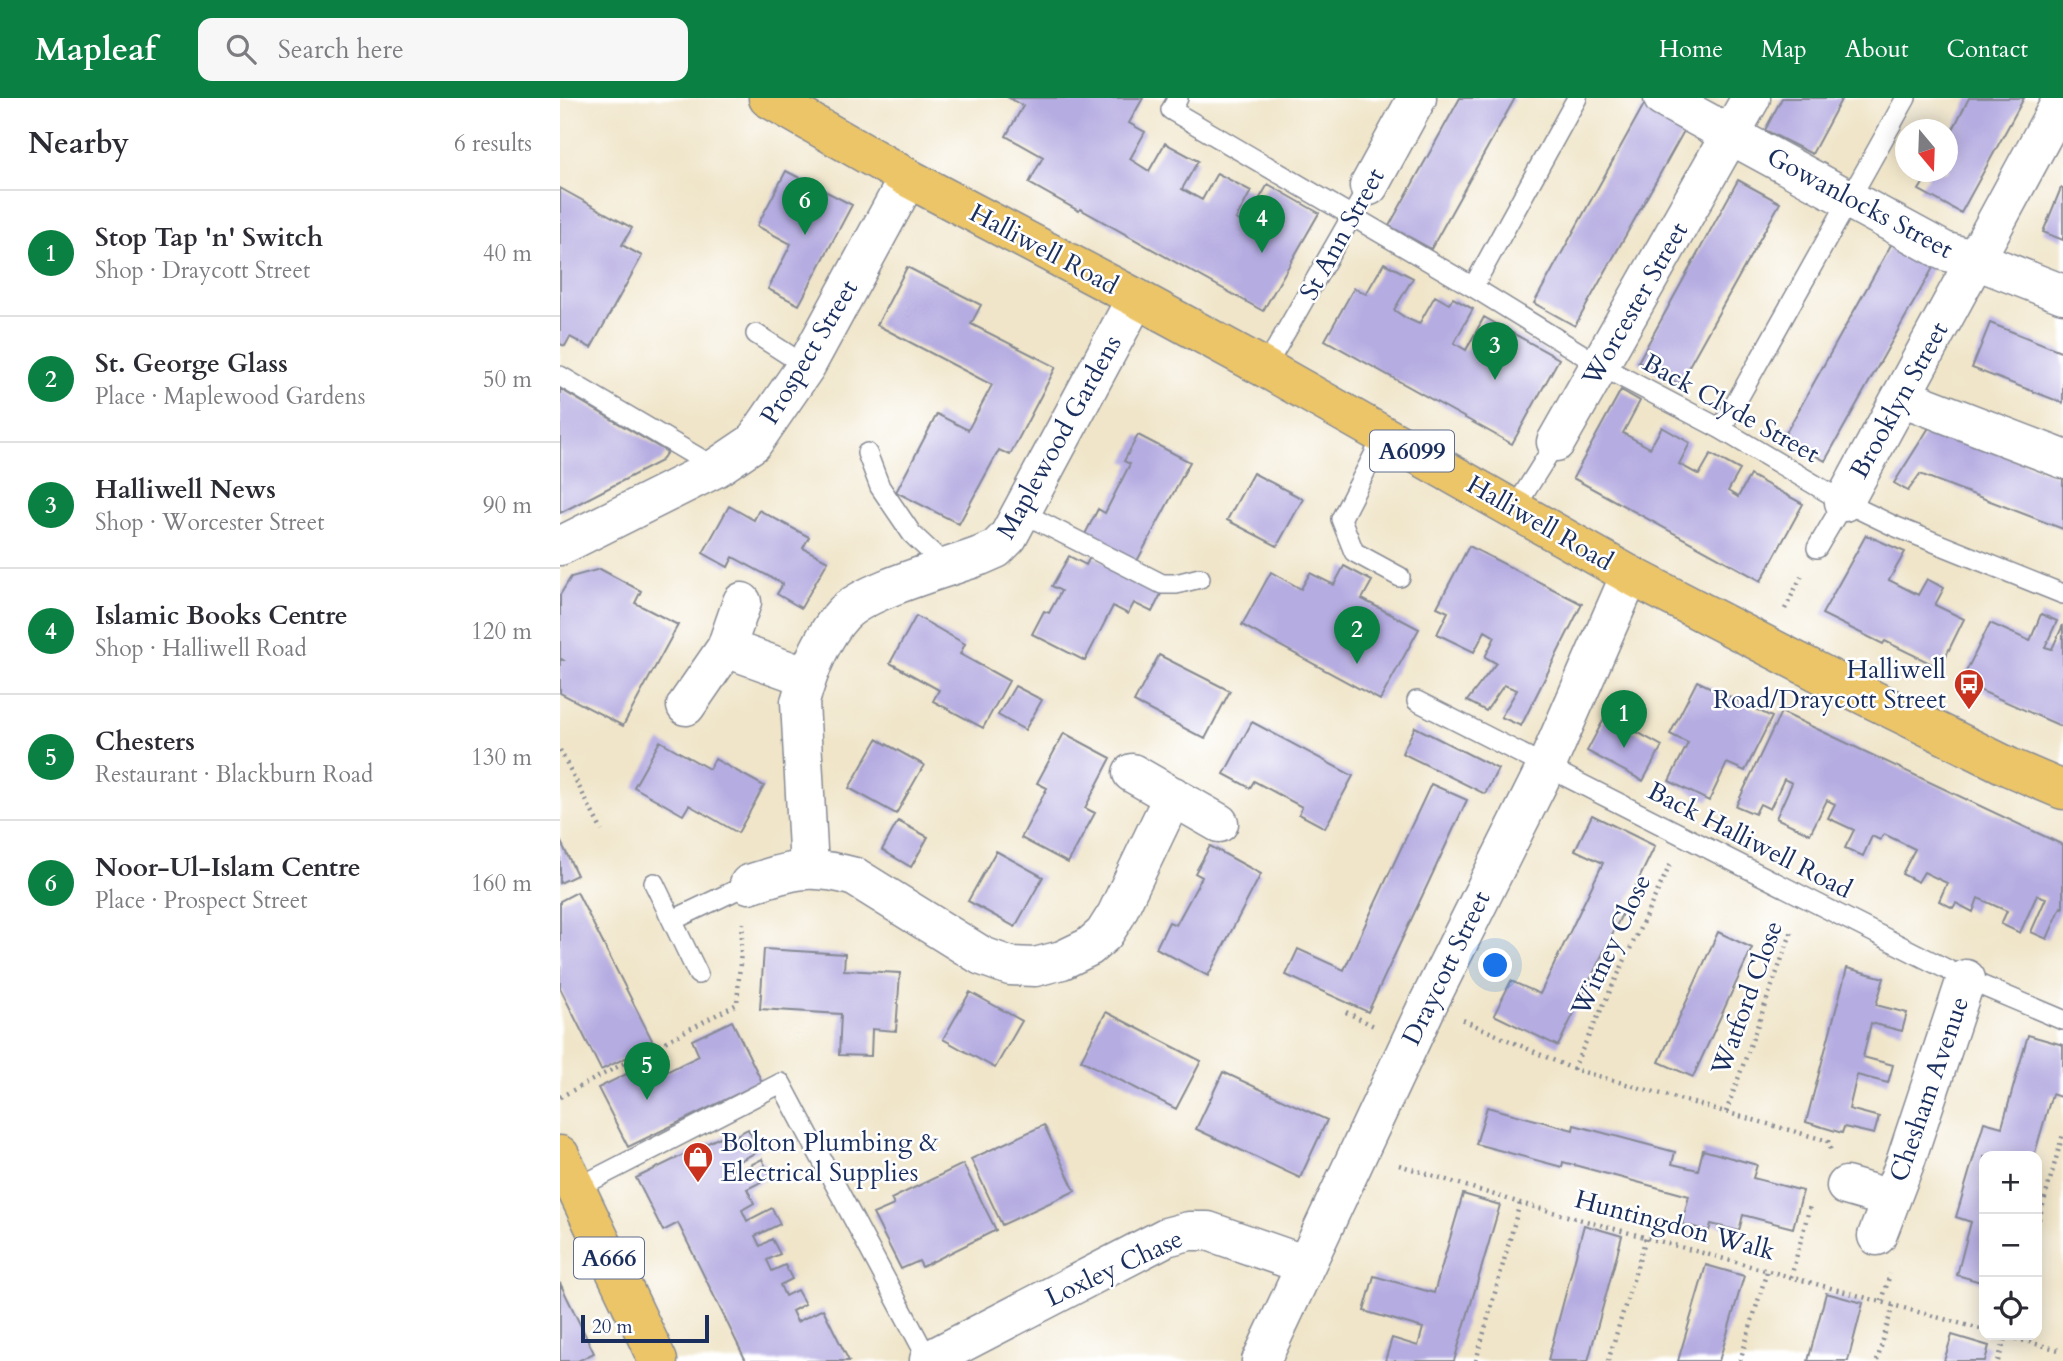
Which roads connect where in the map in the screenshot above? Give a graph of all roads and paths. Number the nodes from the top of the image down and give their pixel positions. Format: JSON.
{"nodes":[{"id":1,"x":768,"y":98,"type":"edge"},
{"id":2,"x":1417,"y":98,"type":"edge"},
{"id":3,"x":1577,"y":98,"type":"edge"},
{"id":4,"x":1663,"y":98,"type":"edge"},
{"id":5,"x":1751,"y":98,"type":"edge"},
{"id":6,"x":1906,"y":98,"type":"edge"},
{"id":7,"x":2063,"y":98,"type":"edge"},
{"id":8,"x":1174,"y":104,"type":"edge"},
{"id":9,"x":1731,"y":135,"type":"junction"},
{"id":10,"x":2048,"y":159,"type":"edge"},
{"id":11,"x":908,"y":178,"type":"junction"},
{"id":12,"x":1850,"y":200,"type":"junction"},
{"id":13,"x":1361,"y":202,"type":"junction"},
{"id":14,"x":1976,"y":260,"type":"junction"},
{"id":15,"x":1473,"y":287,"type":"junction"},
{"id":16,"x":2063,"y":294,"type":"edge"},
{"id":17,"x":1136,"y":298,"type":"junction"},
{"id":18,"x":756,"y":334,"type":"dead end"},
{"id":19,"x":806,"y":366,"type":"junction"},
{"id":20,"x":1601,"y":366,"type":"junction"},
{"id":21,"x":1265,"y":368,"type":"junction"},
{"id":22,"x":560,"y":376,"type":"edge"},
{"id":23,"x":1902,"y":397,"type":"junction"},
{"id":24,"x":1721,"y":429,"type":"junction"},
{"id":25,"x":1384,"y":435,"type":"junction"},
{"id":26,"x":1556,"y":442,"type":"joint"},
{"id":27,"x":867,"y":453,"type":"dead end"},
{"id":28,"x":2063,"y":459,"type":"edge"},
{"id":29,"x":716,"y":468,"type":"junction"},
{"id":30,"x":1844,"y":502,"type":"junction"},
{"id":31,"x":1515,"y":508,"type":"junction"},
{"id":32,"x":1021,"y":512,"type":"junction"},
{"id":33,"x":560,"y":546,"type":"edge"},
{"id":34,"x":1817,"y":548,"type":"joint"},
{"id":35,"x":948,"y":568,"type":"junction"},
{"id":36,"x":1630,"y":575,"type":"junction"},
{"id":37,"x":1400,"y":577,"type":"dead end"},
{"id":38,"x":1200,"y":578,"type":"dead end"},
{"id":39,"x":2063,"y":594,"type":"edge"},
{"id":40,"x":743,"y":603,"type":"dead end"},
{"id":41,"x":1766,"y":647,"type":"junction"},
{"id":42,"x":726,"y":648,"type":"junction"},
{"id":43,"x":807,"y":677,"type":"junction"},
{"id":44,"x":1417,"y":701,"type":"dead end"},
{"id":45,"x":686,"y":706,"type":"dead end"},
{"id":46,"x":560,"y":750,"type":"edge"},
{"id":47,"x":1546,"y":767,"type":"junction"},
{"id":48,"x":1132,"y":773,"type":"dead end"},
{"id":49,"x":2063,"y":790,"type":"edge"},
{"id":50,"x":1173,"y":796,"type":"junction"},
{"id":51,"x":1219,"y":824,"type":"dead end"},
{"id":52,"x":601,"y":831,"type":"dead end"},
{"id":53,"x":1684,"y":836,"type":"junction"},
{"id":54,"x":809,"y":868,"type":"junction"},
{"id":55,"x":654,"y":883,"type":"dead end"},
{"id":56,"x":749,"y":884,"type":"junction"},
{"id":57,"x":1804,"y":897,"type":"junction"},
{"id":58,"x":673,"y":920,"type":"junction"},
{"id":59,"x":698,"y":974,"type":"dead end"},
{"id":60,"x":1966,"y":979,"type":"junction"},
{"id":61,"x":1428,"y":1004,"type":"junction"},
{"id":62,"x":2063,"y":1020,"type":"edge"},
{"id":63,"x":1573,"y":1069,"type":"junction"},
{"id":64,"x":560,"y":1097,"type":"edge"},
{"id":65,"x":1726,"y":1112,"type":"junction"},
{"id":66,"x":2063,"y":1134,"type":"edge"},
{"id":67,"x":1358,"y":1152,"type":"junction"},
{"id":68,"x":568,"y":1171,"type":"edge"},
{"id":69,"x":1846,"y":1186,"type":"joint"},
{"id":70,"x":1891,"y":1199,"type":"junction"},
{"id":71,"x":1520,"y":1203,"type":"junction"},
{"id":72,"x":2040,"y":1214,"type":"edge"},
{"id":73,"x":1877,"y":1236,"type":"dead end"},
{"id":74,"x":1646,"y":1238,"type":"junction"},
{"id":75,"x":1306,"y":1265,"type":"junction"},
{"id":76,"x":1766,"y":1271,"type":"junction"},
{"id":77,"x":1893,"y":1305,"type":"junction"},
{"id":78,"x":1979,"y":1329,"type":"edge"},
{"id":79,"x":2003,"y":1340,"type":"edge"},
{"id":80,"x":2021,"y":1340,"type":"edge"},
{"id":81,"x":2063,"y":1352,"type":"edge"},
{"id":82,"x":651,"y":1359,"type":"edge"},
{"id":83,"x":929,"y":1361,"type":"edge"},
{"id":84,"x":1261,"y":1361,"type":"edge"},
{"id":85,"x":1476,"y":1361,"type":"edge"},
{"id":86,"x":1608,"y":1361,"type":"edge"},
{"id":87,"x":1740,"y":1361,"type":"edge"},
{"id":88,"x":1877,"y":1361,"type":"edge"},
{"id":89,"x":1998,"y":1361,"type":"edge"}],
"edges":[{"from":1,"to":11,"type":"main road","name":"Halliwell Road","number":"A6099"},
{"from":2,"to":13,"type":"street","name":"St Ann Street"},
{"from":3,"to":15,"type":"lane"},
{"from":4,"to":9,"type":"street","name":"Gowanlocks Street"},
{"from":5,"to":9,"type":"street","name":"Worcester Street"},
{"from":6,"to":12,"type":"lane"},
{"from":7,"to":10,"type":"street","name":"Brooklyn Street"},
{"from":8,"to":13,"type":"lane","name":"Back Clyde Street"},
{"from":9,"to":12,"type":"street","name":"Gowanlocks Street"},
{"from":9,"to":20,"type":"street","name":"Worcester Street"},
{"from":10,"to":14,"type":"street","name":"Brooklyn Street"},
{"from":11,"to":17,"type":"main road","name":"Halliwell Road","number":"A6099"},
{"from":11,"to":19,"type":"street","name":"Prospect Street"},
{"from":12,"to":14,"type":"street","name":"Gowanlocks Street"},
{"from":12,"to":24,"type":"lane"},
{"from":13,"to":15,"type":"lane","name":"Back Clyde Street"},
{"from":13,"to":21,"type":"lane","name":"St Ann Street"},
{"from":14,"to":16,"type":"street","name":"Gowanlocks Street"},
{"from":14,"to":23,"type":"street","name":"Brooklyn Street"},
{"from":15,"to":20,"type":"lane","name":"Back Clyde Street"},
{"from":17,"to":21,"type":"main road","name":"Halliwell Road","number":"A6099"},
{"from":17,"to":32,"type":"street","name":"Maplewood Gardens"},
{"from":18,"to":19,"type":"lane"},
{"from":19,"to":29,"type":"street","name":"Prospect Street"},
{"from":20,"to":24,"type":"lane","name":"Back Clyde Street"},
{"from":20,"to":26,"type":"street","name":"Worcester Street"},
{"from":21,"to":25,"type":"main road","name":"Halliwell Road","number":"A6099"},
{"from":22,"to":29,"type":"lane"},
{"from":23,"to":28,"type":"street"},
{"from":23,"to":30,"type":"street","name":"Brooklyn Street"},
{"from":24,"to":30,"type":"lane","name":"Back Clyde Street"},
{"from":25,"to":31,"type":"main road","name":"Halliwell Road","number":"A6099"},
{"from":25,"to":37,"type":"lane"},
{"from":26,"to":31,"type":"lane","name":"Worcester Street"},
{"from":27,"to":35,"type":"lane"},
{"from":29,"to":33,"type":"street","name":"Prospect Street"},
{"from":30,"to":34,"type":"lane","name":"Brooklyn Street"},
{"from":30,"to":39,"type":"lane","name":"Back Clyde Street"},
{"from":31,"to":36,"type":"main road","name":"Halliwell Road","number":"A6099"},
{"from":32,"to":35,"type":"street","name":"Maplewood Gardens"},
{"from":32,"to":38,"type":"lane"},
{"from":34,"to":41,"type":"path"},
{"from":35,"to":43,"type":"street","name":"Maplewood Gardens"},
{"from":36,"to":41,"type":"main road","name":"Halliwell Road","number":"A6099"},
{"from":36,"to":47,"type":"street","name":"Draycott Street"},
{"from":40,"to":42,"type":"street"},
{"from":41,"to":49,"type":"main road","name":"Halliwell Road","number":"A6099"},
{"from":42,"to":43,"type":"street"},
{"from":42,"to":45,"type":"street"},
{"from":43,"to":54,"type":"street","name":"Maplewood Gardens"},
{"from":44,"to":47,"type":"lane","name":"Back Halliwell Road"},
{"from":46,"to":52,"type":"path"},
{"from":47,"to":53,"type":"lane","name":"Back Halliwell Road"},
{"from":47,"to":61,"type":"street","name":"Draycott Street"},
{"from":48,"to":50,"type":"street"},
{"from":50,"to":51,"type":"street"},
{"from":50,"to":54,"type":"street"},
{"from":53,"to":57,"type":"lane","name":"Back Halliwell Road"},
{"from":53,"to":63,"type":"path","name":"Witney Close"},
{"from":54,"to":56,"type":"street"},
{"from":55,"to":58,"type":"lane"},
{"from":56,"to":58,"type":"lane"},
{"from":56,"to":64,"type":"path"},
{"from":57,"to":60,"type":"lane","name":"Back Halliwell Road"},
{"from":57,"to":65,"type":"path","name":"Watford Close"},
{"from":58,"to":59,"type":"lane"},
{"from":60,"to":62,"type":"lane","name":"Back Halliwell Road"},
{"from":60,"to":70,"type":"street","name":"Chesham Avenue"},
{"from":61,"to":63,"type":"path"},
{"from":61,"to":67,"type":"street","name":"Draycott Street"},
{"from":63,"to":65,"type":"path"},
{"from":65,"to":69,"type":"path"},
{"from":66,"to":72,"type":"path"},
{"from":67,"to":71,"type":"path","name":"Huntingdon Walk"},
{"from":67,"to":75,"type":"street","name":"Draycott Street"},
{"from":68,"to":82,"type":"main road","number":"A666"},
{"from":68,"to":83,"type":"lane"},
{"from":69,"to":70,"type":"street","name":"Chesham Avenue"},
{"from":70,"to":73,"type":"street","name":"Chesham Avenue"},
{"from":71,"to":74,"type":"path","name":"Huntingdon Walk"},
{"from":71,"to":85,"type":"path"},
{"from":74,"to":76,"type":"path","name":"Huntingdon Walk"},
{"from":74,"to":86,"type":"path"},
{"from":75,"to":83,"type":"street","name":"Loxley Chase"},
{"from":75,"to":84,"type":"street","name":"Draycott Street"},
{"from":76,"to":77,"type":"path","name":"Huntingdon Walk"},
{"from":76,"to":87,"type":"path"},
{"from":77,"to":78,"type":"path","name":"Huntingdon Walk"},
{"from":77,"to":88,"type":"path"},
{"from":79,"to":89,"type":"path"},
{"from":80,"to":81,"type":"path"}]}
